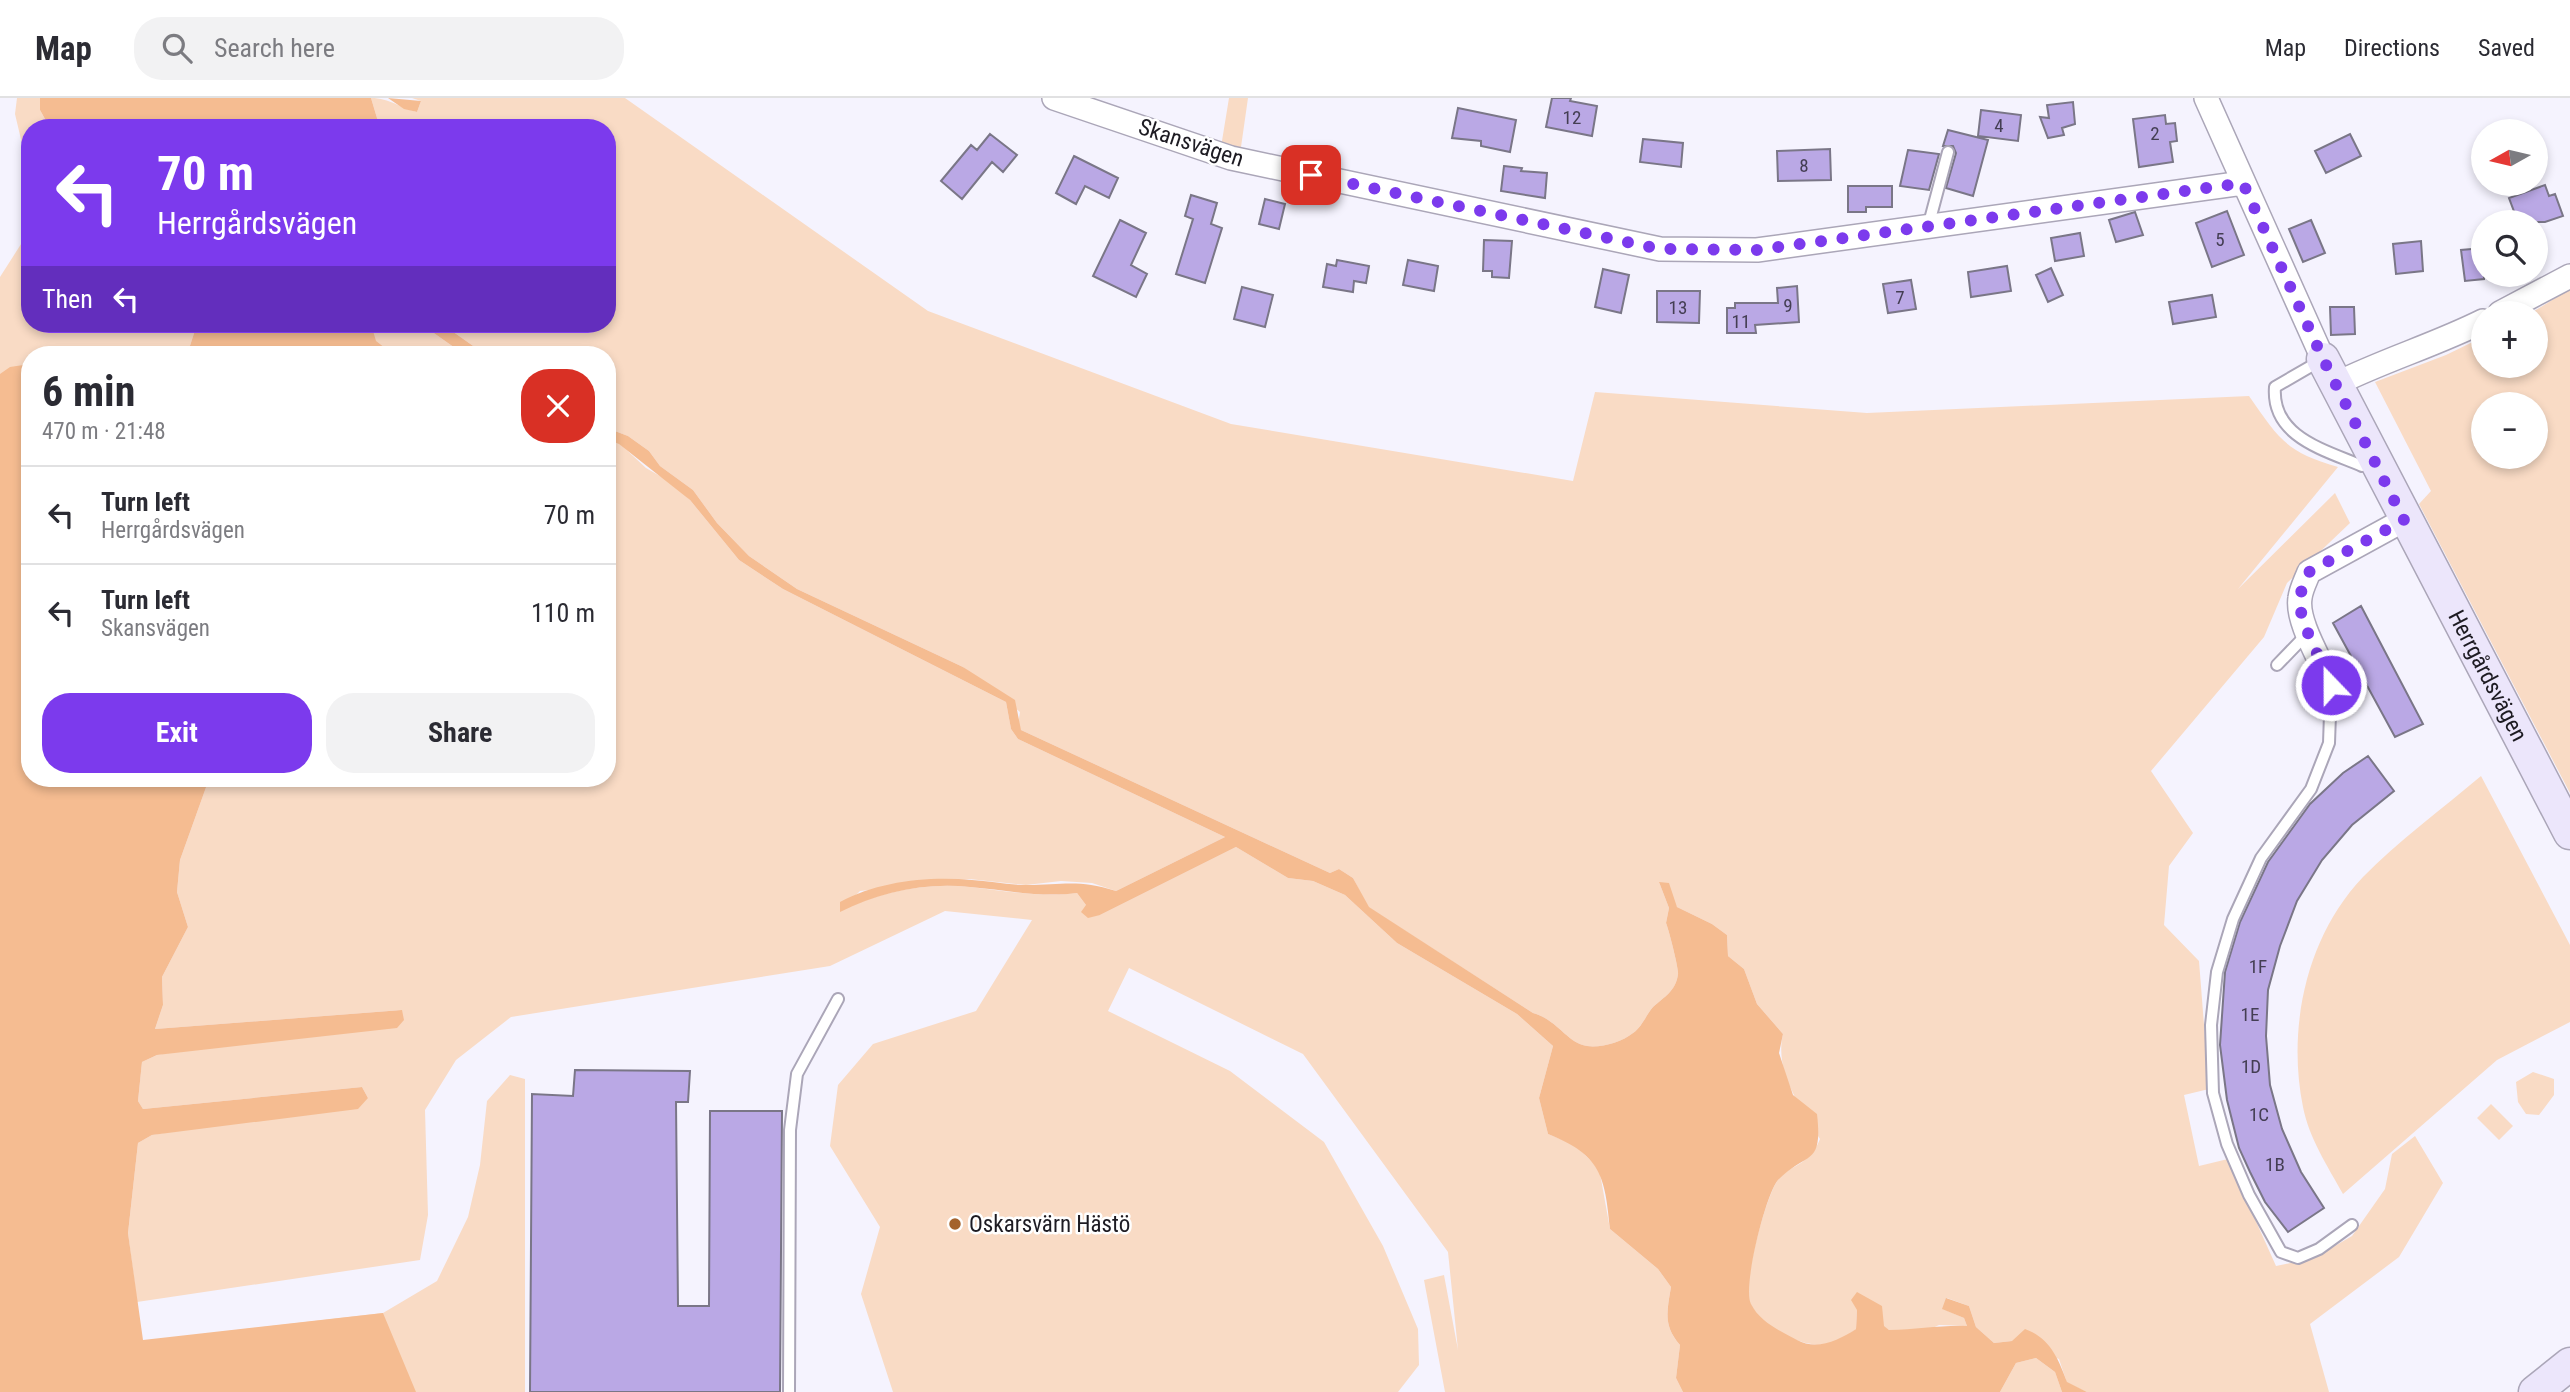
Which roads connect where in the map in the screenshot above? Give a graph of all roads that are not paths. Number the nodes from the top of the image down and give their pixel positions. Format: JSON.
{"nodes":[{"id":1,"x":1054,"y":98,"type":"edge"},
{"id":2,"x":2206,"y":98,"type":"edge"},
{"id":3,"x":1948,"y":152,"type":"dead end"},
{"id":4,"x":2243,"y":183,"type":"junction"},
{"id":5,"x":1928,"y":228,"type":"junction"},
{"id":6,"x":2570,"y":276,"type":"edge"},
{"id":7,"x":2523,"y":301,"type":"edge"},
{"id":8,"x":2471,"y":327,"type":"edge"},
{"id":9,"x":2330,"y":372,"type":"junction"},
{"id":10,"x":2375,"y":460,"type":"junction"},
{"id":11,"x":2404,"y":520,"type":"junction"},
{"id":12,"x":2307,"y":634,"type":"junction"},
{"id":13,"x":2277,"y":664,"type":"dead end"},
{"id":14,"x":2331,"y":685,"type":"joint"},
{"id":15,"x":2570,"y":833,"type":"edge"},
{"id":16,"x":838,"y":999,"type":"dead end"},
{"id":17,"x":2352,"y":1224,"type":"dead end"},
{"id":18,"x":2570,"y":1364,"type":"edge"},
{"id":19,"x":789,"y":1392,"type":"edge"},
{"id":20,"x":2535,"y":1392,"type":"edge"}],
"edges":[{"from":1,"to":5,"type":"street","name":"Skansvägen"},
{"from":2,"to":4,"type":"street","name":"Herrgårdsvägen"},
{"from":3,"to":5,"type":"lane"},
{"from":4,"to":5,"type":"street","name":"Skansvägen"},
{"from":4,"to":9,"type":"street","name":"Herrgårdsvägen"},
{"from":6,"to":7,"type":"street"},
{"from":8,"to":9,"type":"street"},
{"from":9,"to":10,"type":"street","name":"Herrgårdsvägen"},
{"from":9,"to":10,"type":"lane"},
{"from":10,"to":11,"type":"street","name":"Herrgårdsvägen"},
{"from":11,"to":12,"type":"street"},
{"from":11,"to":15,"type":"street","name":"Herrgårdsvägen"},
{"from":12,"to":13,"type":"lane"},
{"from":12,"to":14,"type":"street"},
{"from":14,"to":17,"type":"lane"},
{"from":16,"to":19,"type":"lane"},
{"from":18,"to":20,"type":"street"}]}
